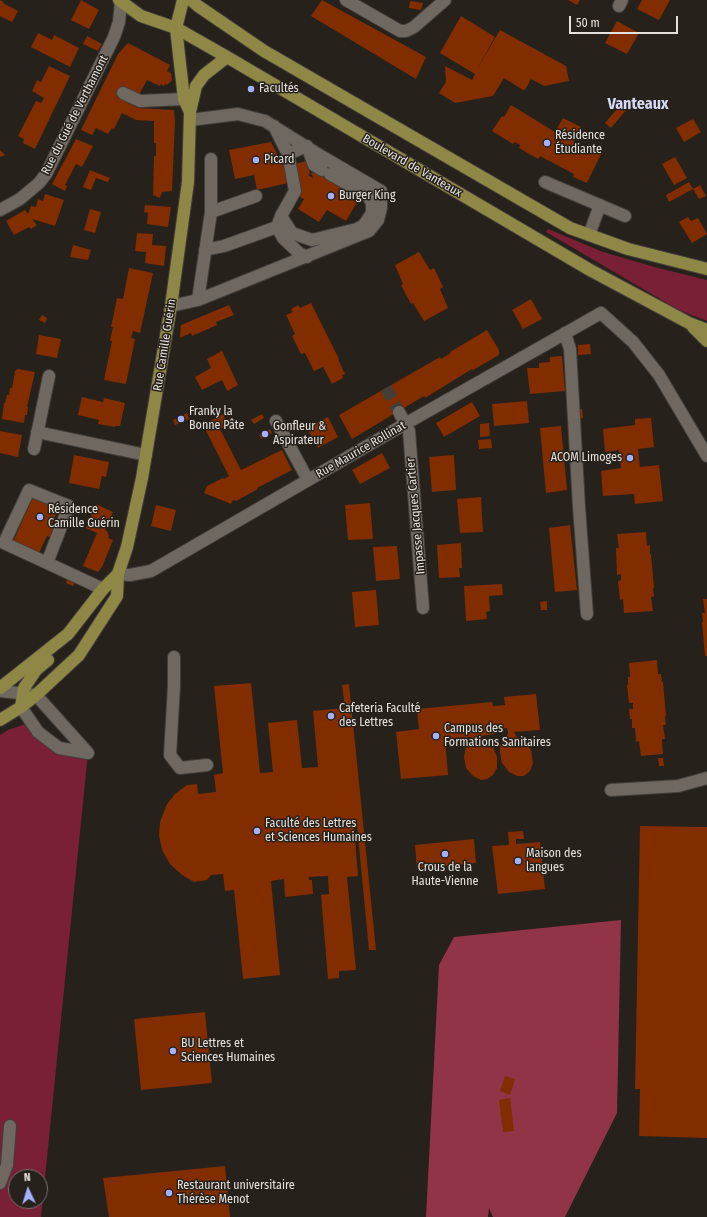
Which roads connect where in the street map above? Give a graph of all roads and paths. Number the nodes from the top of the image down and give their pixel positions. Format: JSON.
{"nodes":[{"id":1,"x":191,"y":0,"type":"edge"},
{"id":2,"x":346,"y":0,"type":"edge"},
{"id":3,"x":445,"y":0,"type":"edge"},
{"id":4,"x":120,"y":1,"type":"edge"},
{"id":5,"x":182,"y":4,"type":"edge"},
{"id":6,"x":176,"y":28,"type":"junction"},
{"id":7,"x":227,"y":57,"type":"junction"},
{"id":8,"x":123,"y":93,"type":"dead end"},
{"id":9,"x":184,"y":99,"type":"junction"},
{"id":10,"x":190,"y":116,"type":"junction"},
{"id":11,"x":274,"y":126,"type":"junction"},
{"id":12,"x":307,"y":146,"type":"junction"},
{"id":13,"x":288,"y":154,"type":"junction"},
{"id":14,"x":211,"y":159,"type":"dead end"},
{"id":15,"x":545,"y":182,"type":"dead end"},
{"id":16,"x":256,"y":196,"type":"dead end"},
{"id":17,"x":600,"y":205,"type":"junction"},
{"id":18,"x":0,"y":210,"type":"edge"},
{"id":19,"x":211,"y":212,"type":"junction"},
{"id":20,"x":625,"y":216,"type":"dead end"},
{"id":21,"x":279,"y":221,"type":"junction"},
{"id":22,"x":589,"y":235,"type":"junction"},
{"id":23,"x":205,"y":250,"type":"junction"},
{"id":24,"x":306,"y":257,"type":"junction"},
{"id":25,"x":707,"y":269,"type":"edge"},
{"id":26,"x":198,"y":300,"type":"junction"},
{"id":27,"x":171,"y":306,"type":"junction"},
{"id":28,"x":689,"y":323,"type":"junction"},
{"id":29,"x":707,"y":330,"type":"edge"},
{"id":30,"x":565,"y":333,"type":"junction"},
{"id":31,"x":707,"y":341,"type":"edge"},
{"id":32,"x":49,"y":376,"type":"dead end"},
{"id":33,"x":399,"y":412,"type":"tunnel mouth"},
{"id":34,"x":276,"y":421,"type":"dead end"},
{"id":35,"x":405,"y":424,"type":"junction"},
{"id":36,"x":37,"y":432,"type":"junction"},
{"id":37,"x":34,"y":449,"type":"dead end"},
{"id":38,"x":146,"y":455,"type":"junction"},
{"id":39,"x":707,"y":456,"type":"edge"},
{"id":40,"x":308,"y":480,"type":"junction"},
{"id":41,"x":47,"y":563,"type":"junction"},
{"id":42,"x":118,"y":574,"type":"junction"},
{"id":43,"x":103,"y":589,"type":"junction"},
{"id":44,"x":423,"y":608,"type":"dead end"},
{"id":45,"x":587,"y":614,"type":"dead end"},
{"id":46,"x":63,"y":638,"type":"junction"},
{"id":47,"x":174,"y":657,"type":"dead end"},
{"id":48,"x":0,"y":689,"type":"edge"},
{"id":49,"x":23,"y":694,"type":"junction"},
{"id":50,"x":36,"y":695,"type":"junction"},
{"id":51,"x":21,"y":707,"type":"junction"},
{"id":52,"x":0,"y":720,"type":"edge"},
{"id":53,"x":207,"y":765,"type":"dead end"},
{"id":54,"x":707,"y":778,"type":"edge"},
{"id":55,"x":611,"y":790,"type":"dead end"},
{"id":56,"x":10,"y":1126,"type":"dead end"},
{"id":57,"x":0,"y":1183,"type":"edge"}],
"edges":[{"from":1,"to":22,"type":"main road","name":"Boulevard de Vanteaux"},
{"from":2,"to":3,"type":"street"},
{"from":4,"to":6,"type":"main road","name":"Boulevard de Vanteaux"},
{"from":4,"to":18,"type":"street","name":"Rue du Gué de Verthamont"},
{"from":5,"to":6,"type":"main road","name":"Rue Camille Guérin"},
{"from":6,"to":7,"type":"main road","name":"Boulevard de Vanteaux"},
{"from":6,"to":9,"type":"main road","name":"Rue Camille Guérin"},
{"from":7,"to":10,"type":"main road","name":"Rue Camille Guérin"},
{"from":7,"to":28,"type":"main road","name":"Boulevard de Vanteaux"},
{"from":8,"to":9,"type":"street"},
{"from":9,"to":10,"type":"main road","name":"Rue Camille Guérin"},
{"from":10,"to":11,"type":"street"},
{"from":10,"to":27,"type":"main road","name":"Rue Camille Guérin"},
{"from":11,"to":12,"type":"street"},
{"from":11,"to":13,"type":"street"},
{"from":12,"to":13,"type":"street"},
{"from":12,"to":21,"type":"street"},
{"from":12,"to":24,"type":"street"},
{"from":13,"to":21,"type":"street"},
{"from":14,"to":19,"type":"street"},
{"from":15,"to":17,"type":"street"},
{"from":16,"to":19,"type":"street"},
{"from":17,"to":20,"type":"street"},
{"from":17,"to":22,"type":"street"},
{"from":19,"to":23,"type":"street"},
{"from":21,"to":23,"type":"street"},
{"from":21,"to":24,"type":"street"},
{"from":22,"to":25,"type":"main road","name":"Boulevard de Vanteaux"},
{"from":23,"to":26,"type":"street"},
{"from":24,"to":26,"type":"street"},
{"from":26,"to":27,"type":"street"},
{"from":27,"to":38,"type":"main road","name":"Rue Camille Guérin"},
{"from":28,"to":29,"type":"main road","name":"Boulevard de Vanteaux"},
{"from":28,"to":31,"type":"main road"},
{"from":30,"to":35,"type":"street","name":"Rue Maurice Rollinat"},
{"from":30,"to":39,"type":"street","name":"Rue Maurice Rollinat"},
{"from":30,"to":45,"type":"street"},
{"from":32,"to":36,"type":"street"},
{"from":33,"to":35,"type":"street","name":"Impasse Jacques Cartier"},
{"from":34,"to":40,"type":"street"},
{"from":35,"to":40,"type":"street","name":"Rue Maurice Rollinat"},
{"from":35,"to":44,"type":"street","name":"Impasse Jacques Cartier"},
{"from":36,"to":37,"type":"street"},
{"from":36,"to":38,"type":"street"},
{"from":38,"to":42,"type":"main road","name":"Rue Camille Guérin"},
{"from":40,"to":42,"type":"street","name":"Rue Maurice Rollinat"},
{"from":41,"to":41,"type":"street"},
{"from":41,"to":43,"type":"street"},
{"from":42,"to":43,"type":"main road","name":"Rue Camille Guérin"},
{"from":42,"to":50,"type":"main road","name":"Rue Camille Guérin"},
{"from":43,"to":46,"type":"main road","name":"Rue Camille Guérin"},
{"from":46,"to":48,"type":"main road","name":"Rue Camille Guérin"},
{"from":46,"to":49,"type":"main road"},
{"from":47,"to":53,"type":"street"},
{"from":48,"to":49,"type":"street"},
{"from":49,"to":50,"type":"street"},
{"from":49,"to":51,"type":"main road"},
{"from":50,"to":51,"type":"main road","name":"Rue Camille Guérin"},
{"from":50,"to":51,"type":"street"},
{"from":51,"to":52,"type":"main road","name":"Rue Camille Guérin"},
{"from":54,"to":55,"type":"street"},
{"from":56,"to":57,"type":"street"}]}
